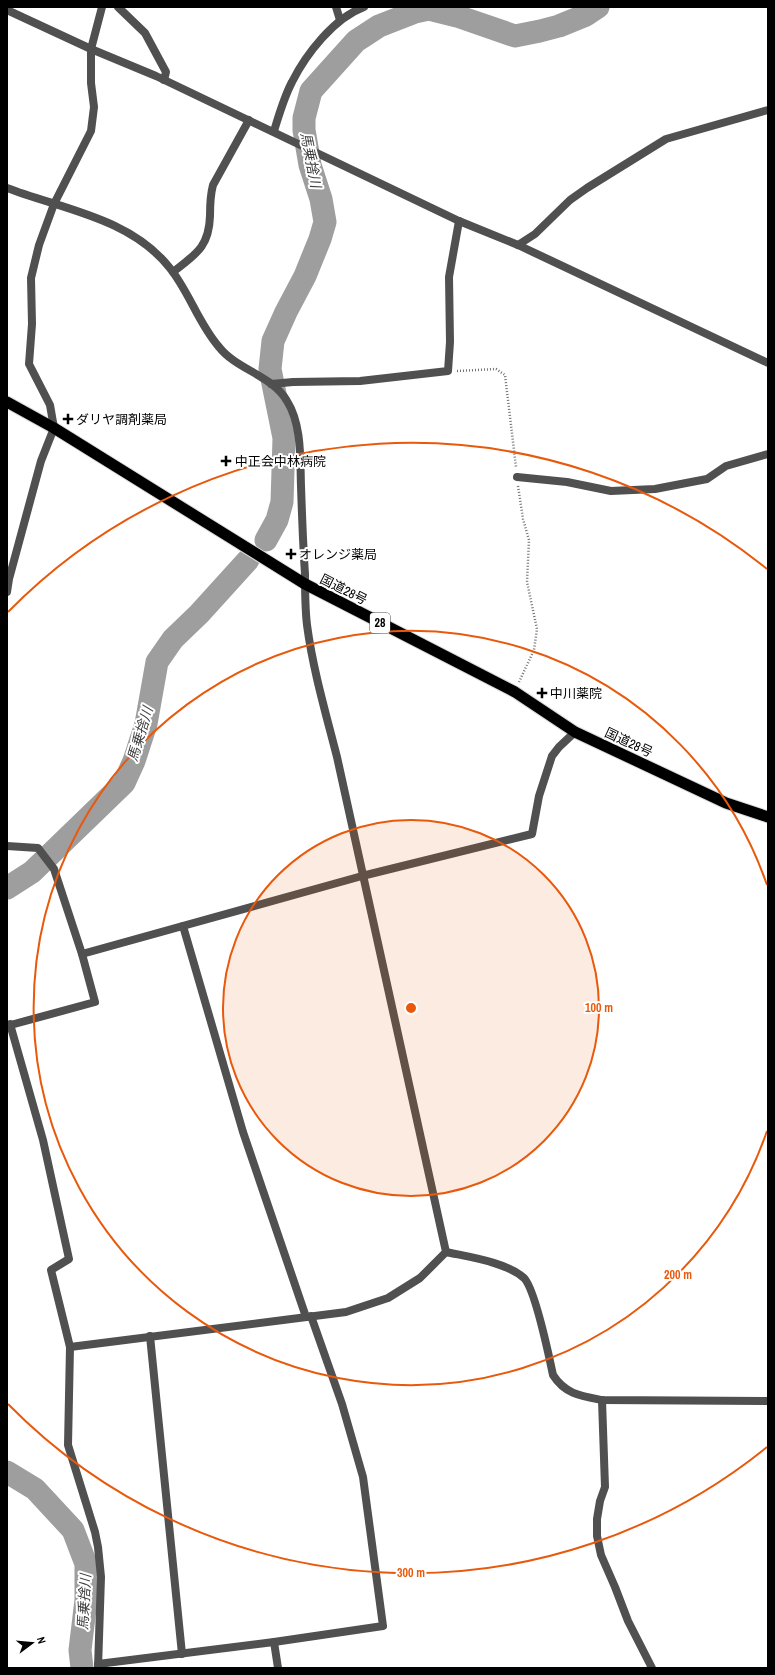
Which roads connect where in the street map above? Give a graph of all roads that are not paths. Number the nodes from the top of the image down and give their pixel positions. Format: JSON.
{"nodes":[{"id":1,"x":102,"y":7,"type":"edge"},
{"id":2,"x":118,"y":7,"type":"edge"},
{"id":3,"x":336,"y":7,"type":"edge"},
{"id":4,"x":364,"y":7,"type":"edge"},
{"id":5,"x":7,"y":10,"type":"edge"},
{"id":6,"x":340,"y":20,"type":"junction"},
{"id":7,"x":91,"y":49,"type":"junction"},
{"id":8,"x":164,"y":80,"type":"junction"},
{"id":9,"x":768,"y":110,"type":"edge"},
{"id":10,"x":249,"y":120,"type":"junction"},
{"id":11,"x":274,"y":131,"type":"junction"},
{"id":12,"x":7,"y":188,"type":"edge"},
{"id":13,"x":54,"y":204,"type":"junction"},
{"id":14,"x":459,"y":221,"type":"junction"},
{"id":15,"x":518,"y":245,"type":"junction"},
{"id":16,"x":173,"y":272,"type":"junction"},
{"id":17,"x":768,"y":363,"type":"edge"},
{"id":18,"x":271,"y":384,"type":"junction"},
{"id":19,"x":7,"y":402,"type":"edge"},
{"id":20,"x":54,"y":428,"type":"junction"},
{"id":21,"x":768,"y":454,"type":"edge"},
{"id":22,"x":517,"y":477,"type":"road end"},
{"id":23,"x":8,"y":579,"type":"edge"},
{"id":24,"x":305,"y":584,"type":"junction"},
{"id":25,"x":7,"y":592,"type":"edge"},
{"id":26,"x":575,"y":732,"type":"junction"},
{"id":27,"x":768,"y":817,"type":"edge"},
{"id":28,"x":7,"y":846,"type":"edge"},
{"id":29,"x":362,"y":876,"type":"junction"},
{"id":30,"x":183,"y":926,"type":"junction"},
{"id":31,"x":82,"y":954,"type":"junction"},
{"id":32,"x":9,"y":1025,"type":"edge"},
{"id":33,"x":446,"y":1252,"type":"junction"},
{"id":34,"x":309,"y":1317,"type":"junction"},
{"id":35,"x":150,"y":1336,"type":"junction"},
{"id":36,"x":70,"y":1347,"type":"junction"},
{"id":37,"x":602,"y":1400,"type":"junction"},
{"id":38,"x":768,"y":1401,"type":"edge"},
{"id":39,"x":274,"y":1642,"type":"junction"},
{"id":40,"x":182,"y":1654,"type":"junction"},
{"id":41,"x":98,"y":1666,"type":"edge"},
{"id":42,"x":278,"y":1668,"type":"edge"},
{"id":43,"x":652,"y":1668,"type":"edge"}],
"edges":[{"from":1,"to":7,"type":"street"},
{"from":2,"to":8,"type":"street"},
{"from":3,"to":6,"type":"street"},
{"from":4,"to":6,"type":"street"},
{"from":5,"to":7,"type":"street"},
{"from":6,"to":11,"type":"street"},
{"from":7,"to":8,"type":"street"},
{"from":7,"to":13,"type":"street"},
{"from":8,"to":10,"type":"street"},
{"from":9,"to":15,"type":"street"},
{"from":10,"to":11,"type":"street"},
{"from":10,"to":16,"type":"street"},
{"from":11,"to":14,"type":"street"},
{"from":12,"to":13,"type":"street"},
{"from":13,"to":16,"type":"street"},
{"from":13,"to":20,"type":"street"},
{"from":14,"to":15,"type":"street"},
{"from":14,"to":18,"type":"street"},
{"from":15,"to":17,"type":"street"},
{"from":16,"to":18,"type":"street"},
{"from":18,"to":24,"type":"street"},
{"from":19,"to":20,"type":"highway","name":"国道28号","number":"28"},
{"from":20,"to":23,"type":"street"},
{"from":20,"to":24,"type":"highway","name":"国道28号","number":"28"},
{"from":21,"to":22,"type":"street"},
{"from":23,"to":25,"type":"street"},
{"from":24,"to":26,"type":"highway","name":"国道28号","number":"28"},
{"from":24,"to":29,"type":"street"},
{"from":26,"to":27,"type":"highway","name":"国道28号","number":"28"},
{"from":26,"to":29,"type":"street"},
{"from":28,"to":31,"type":"street"},
{"from":29,"to":30,"type":"street"},
{"from":29,"to":33,"type":"street"},
{"from":30,"to":31,"type":"street"},
{"from":30,"to":34,"type":"street"},
{"from":31,"to":32,"type":"street"},
{"from":32,"to":36,"type":"street"},
{"from":33,"to":34,"type":"street"},
{"from":33,"to":37,"type":"street"},
{"from":34,"to":35,"type":"street"},
{"from":34,"to":39,"type":"street"},
{"from":35,"to":36,"type":"street"},
{"from":35,"to":40,"type":"street"},
{"from":36,"to":41,"type":"street"},
{"from":37,"to":38,"type":"street"},
{"from":37,"to":43,"type":"street"},
{"from":39,"to":40,"type":"street"},
{"from":39,"to":42,"type":"street"},
{"from":40,"to":41,"type":"street"}]}
